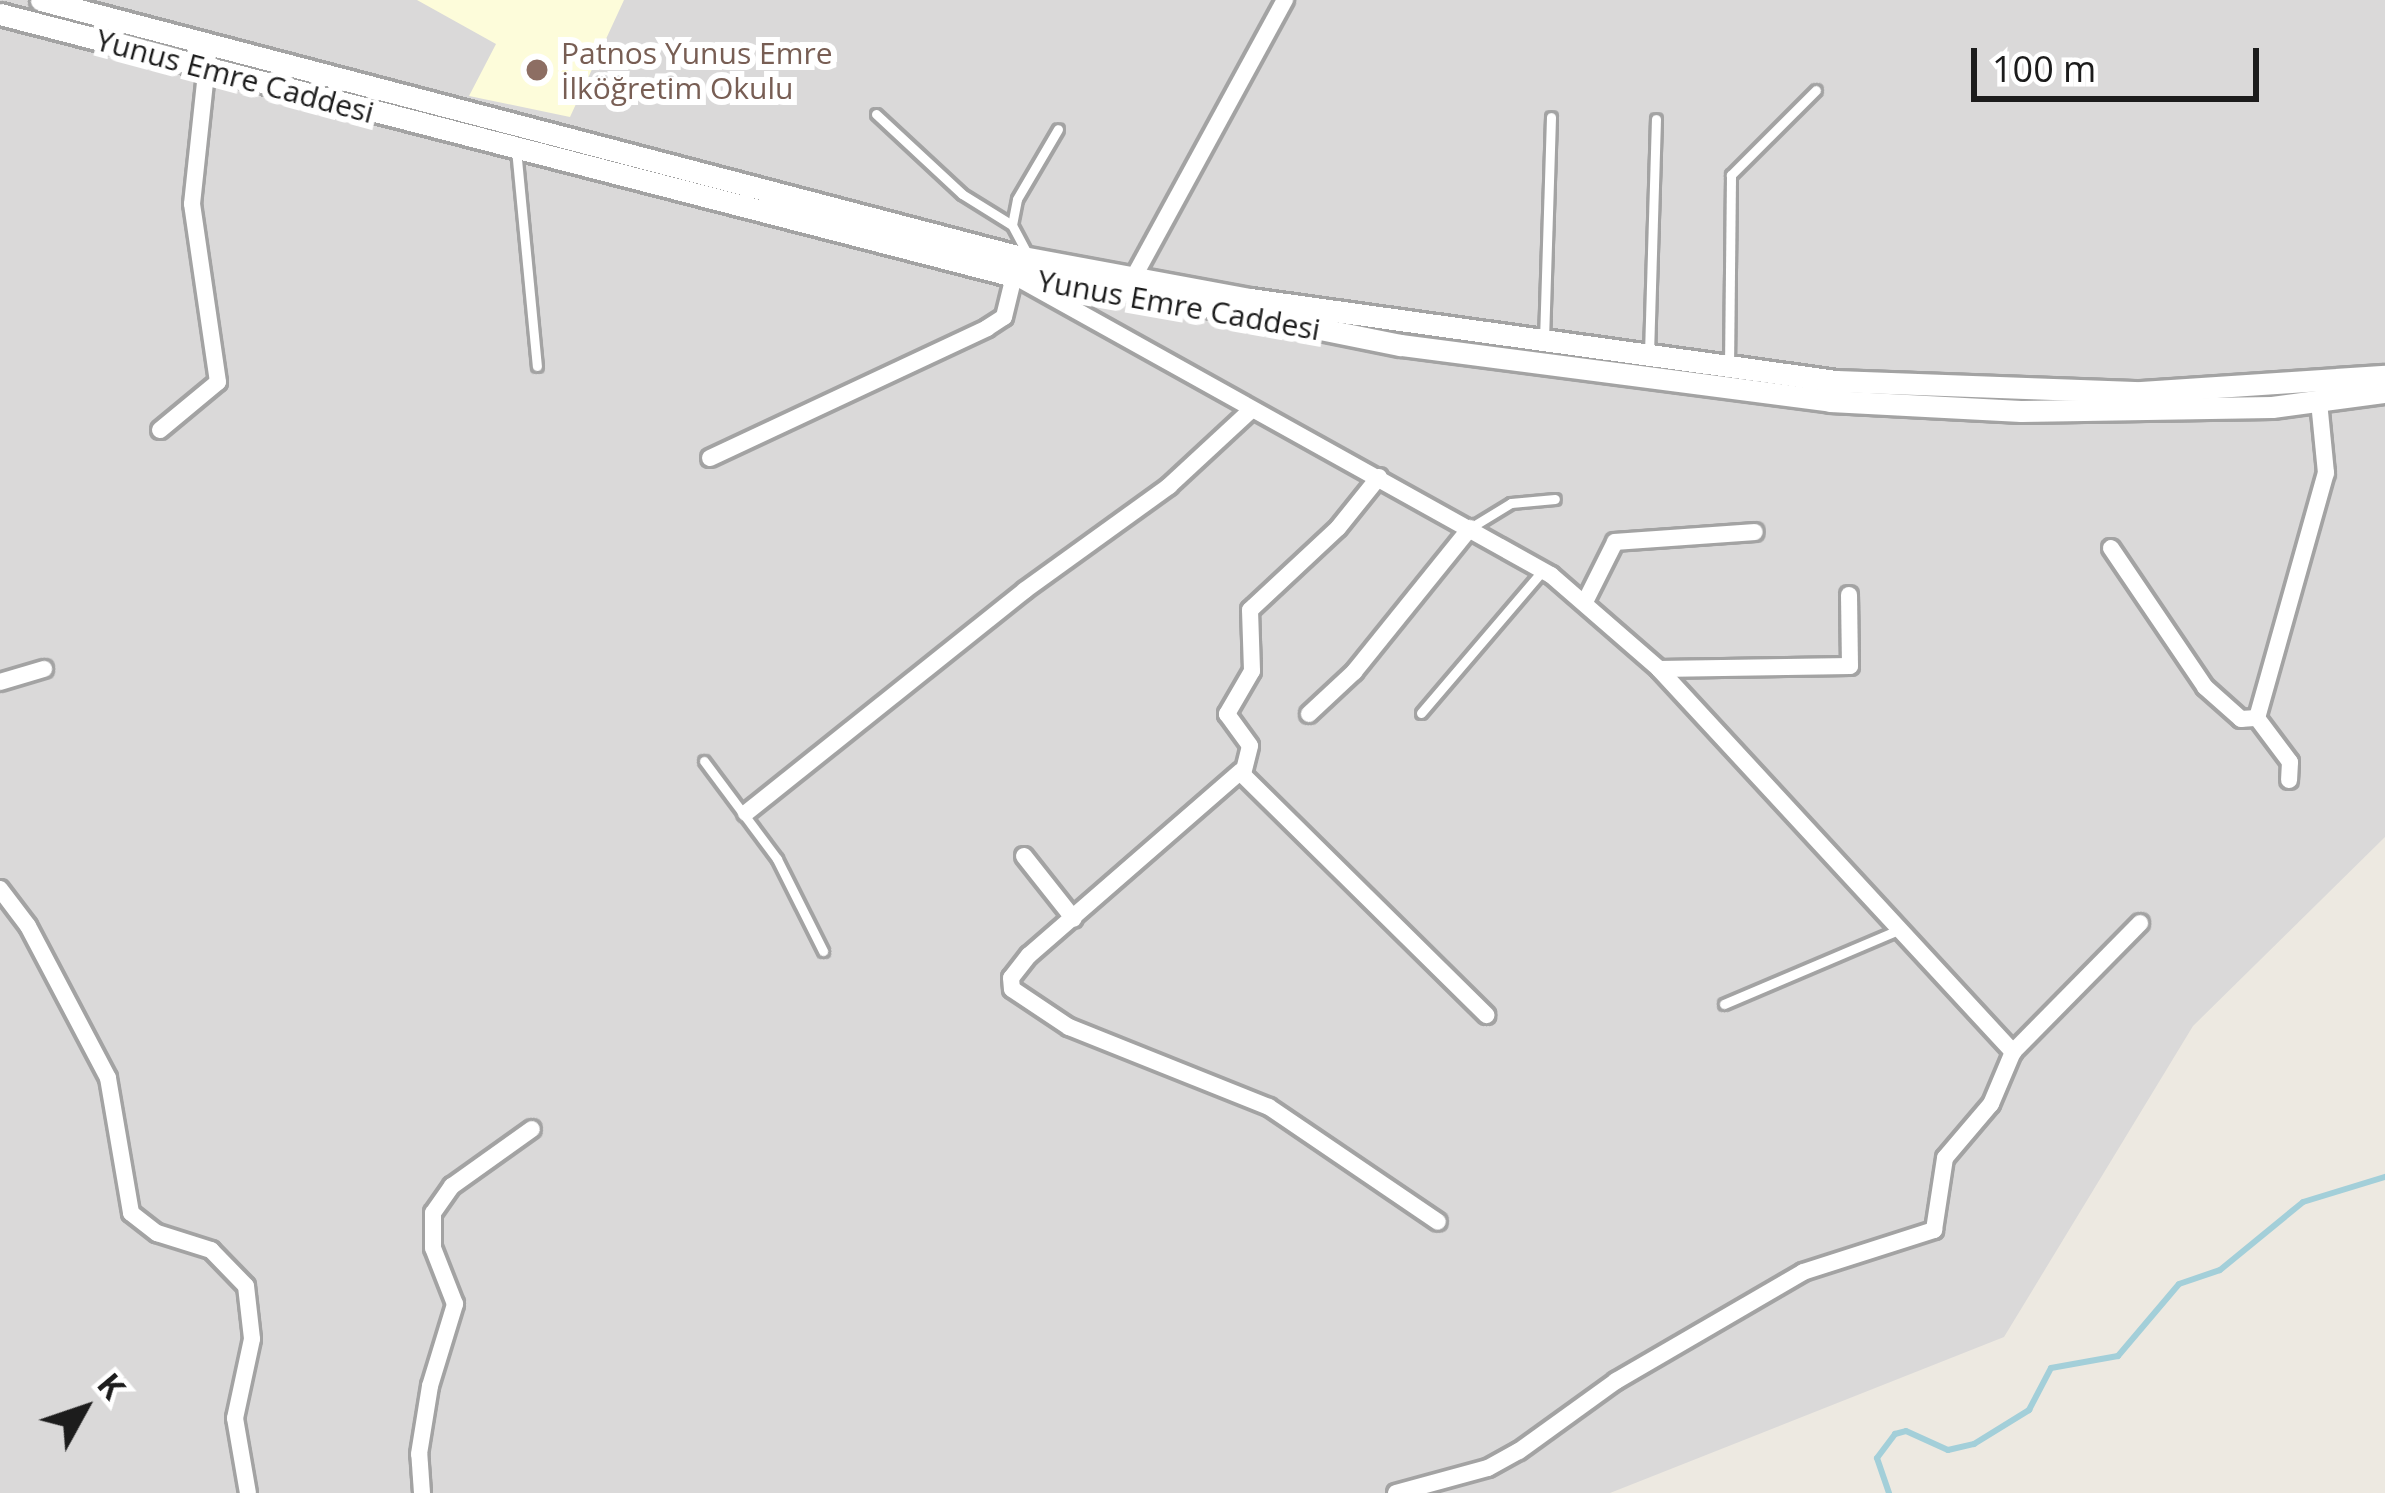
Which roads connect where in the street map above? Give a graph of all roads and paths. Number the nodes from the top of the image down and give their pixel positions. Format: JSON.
{"nodes":[{"id":1,"x":41,"y":0,"type":"edge"},
{"id":2,"x":1285,"y":0,"type":"edge"},
{"id":3,"x":0,"y":14,"type":"edge"},
{"id":4,"x":209,"y":44,"type":"junction"},
{"id":5,"x":202,"y":69,"type":"junction"},
{"id":6,"x":1816,"y":90,"type":"dead end"},
{"id":7,"x":876,"y":114,"type":"dead end"},
{"id":8,"x":1551,"y":117,"type":"dead end"},
{"id":9,"x":1656,"y":119,"type":"dead end"},
{"id":10,"x":1058,"y":129,"type":"dead end"},
{"id":11,"x":516,"y":149,"type":"junction"},
{"id":12,"x":1012,"y":225,"type":"junction"},
{"id":13,"x":1029,"y":258,"type":"junction"},
{"id":14,"x":1014,"y":276,"type":"junction"},
{"id":15,"x":1131,"y":282,"type":"junction"},
{"id":16,"x":1544,"y":344,"type":"junction"},
{"id":17,"x":1649,"y":358,"type":"junction"},
{"id":18,"x":537,"y":366,"type":"dead end"},
{"id":19,"x":1729,"y":367,"type":"junction"},
{"id":20,"x":2385,"y":376,"type":"edge"},
{"id":21,"x":2385,"y":392,"type":"edge"},
{"id":22,"x":2319,"y":400,"type":"junction"},
{"id":23,"x":1250,"y":411,"type":"junction"},
{"id":24,"x":160,"y":430,"type":"dead end"},
{"id":25,"x":710,"y":458,"type":"dead end"},
{"id":26,"x":1379,"y":477,"type":"junction"},
{"id":27,"x":1555,"y":499,"type":"dead end"},
{"id":28,"x":1470,"y":529,"type":"junction"},
{"id":29,"x":1755,"y":532,"type":"dead end"},
{"id":30,"x":2111,"y":548,"type":"dead end"},
{"id":31,"x":1544,"y":570,"type":"junction"},
{"id":32,"x":1849,"y":596,"type":"dead end"},
{"id":33,"x":1585,"y":602,"type":"junction"},
{"id":34,"x":44,"y":669,"type":"dead end"},
{"id":35,"x":1659,"y":669,"type":"junction"},
{"id":36,"x":0,"y":682,"type":"edge"},
{"id":37,"x":1420,"y":712,"type":"dead end"},
{"id":38,"x":1309,"y":714,"type":"dead end"},
{"id":39,"x":2257,"y":718,"type":"junction"},
{"id":40,"x":704,"y":761,"type":"dead end"},
{"id":41,"x":1241,"y":771,"type":"junction"},
{"id":42,"x":2289,"y":780,"type":"dead end"},
{"id":43,"x":746,"y":813,"type":"junction"},
{"id":44,"x":1024,"y":856,"type":"dead end"},
{"id":45,"x":0,"y":889,"type":"edge"},
{"id":46,"x":1074,"y":919,"type":"junction"},
{"id":47,"x":2140,"y":923,"type":"dead end"},
{"id":48,"x":1895,"y":931,"type":"junction"},
{"id":49,"x":823,"y":951,"type":"dead end"},
{"id":50,"x":1724,"y":1004,"type":"dead end"},
{"id":51,"x":1486,"y":1015,"type":"dead end"},
{"id":52,"x":2013,"y":1052,"type":"junction"},
{"id":53,"x":532,"y":1129,"type":"dead end"},
{"id":54,"x":1438,"y":1222,"type":"dead end"},
{"id":55,"x":248,"y":1493,"type":"edge"},
{"id":56,"x":422,"y":1493,"type":"edge"},
{"id":57,"x":1396,"y":1493,"type":"edge"}],
"edges":[{"from":1,"to":4,"type":"street","name":"Yunus Emre Caddesi"},
{"from":2,"to":15,"type":"street"},
{"from":3,"to":5,"type":"street","name":"Yunus Emre Caddesi"},
{"from":4,"to":5,"type":"street"},
{"from":4,"to":13,"type":"street","name":"Yunus Emre Caddesi"},
{"from":5,"to":11,"type":"street","name":"Yunus Emre Caddesi"},
{"from":5,"to":24,"type":"street"},
{"from":6,"to":19,"type":"lane"},
{"from":7,"to":12,"type":"lane"},
{"from":8,"to":16,"type":"lane"},
{"from":9,"to":17,"type":"lane"},
{"from":10,"to":12,"type":"lane"},
{"from":11,"to":14,"type":"street","name":"Yunus Emre Caddesi"},
{"from":11,"to":18,"type":"lane"},
{"from":12,"to":13,"type":"lane"},
{"from":13,"to":15,"type":"street","name":"Yunus Emre Caddesi"},
{"from":14,"to":15,"type":"street","name":"Yunus Emre Caddesi"},
{"from":14,"to":23,"type":"street"},
{"from":14,"to":25,"type":"street"},
{"from":15,"to":16,"type":"street","name":"Yunus Emre Caddesi"},
{"from":15,"to":22,"type":"street","name":"Yunus Emre Caddesi"},
{"from":16,"to":17,"type":"street","name":"Yunus Emre Caddesi"},
{"from":17,"to":19,"type":"street","name":"Yunus Emre Caddesi"},
{"from":19,"to":20,"type":"street","name":"Yunus Emre Caddesi"},
{"from":21,"to":22,"type":"street","name":"Yunus Emre Caddesi"},
{"from":22,"to":39,"type":"street"},
{"from":23,"to":26,"type":"street"},
{"from":23,"to":43,"type":"street"},
{"from":26,"to":28,"type":"street"},
{"from":26,"to":41,"type":"street"},
{"from":27,"to":28,"type":"lane"},
{"from":28,"to":31,"type":"street"},
{"from":28,"to":38,"type":"street"},
{"from":29,"to":33,"type":"street"},
{"from":30,"to":39,"type":"street"},
{"from":31,"to":33,"type":"street"},
{"from":31,"to":37,"type":"lane"},
{"from":32,"to":35,"type":"street"},
{"from":33,"to":35,"type":"street"},
{"from":34,"to":36,"type":"street"},
{"from":35,"to":48,"type":"street"},
{"from":39,"to":42,"type":"street"},
{"from":40,"to":43,"type":"lane"},
{"from":41,"to":46,"type":"street"},
{"from":41,"to":51,"type":"street"},
{"from":43,"to":49,"type":"lane"},
{"from":44,"to":46,"type":"street"},
{"from":45,"to":55,"type":"street"},
{"from":46,"to":54,"type":"street"},
{"from":47,"to":52,"type":"street"},
{"from":48,"to":50,"type":"lane"},
{"from":48,"to":52,"type":"street"},
{"from":52,"to":57,"type":"street"},
{"from":53,"to":56,"type":"street"}]}
